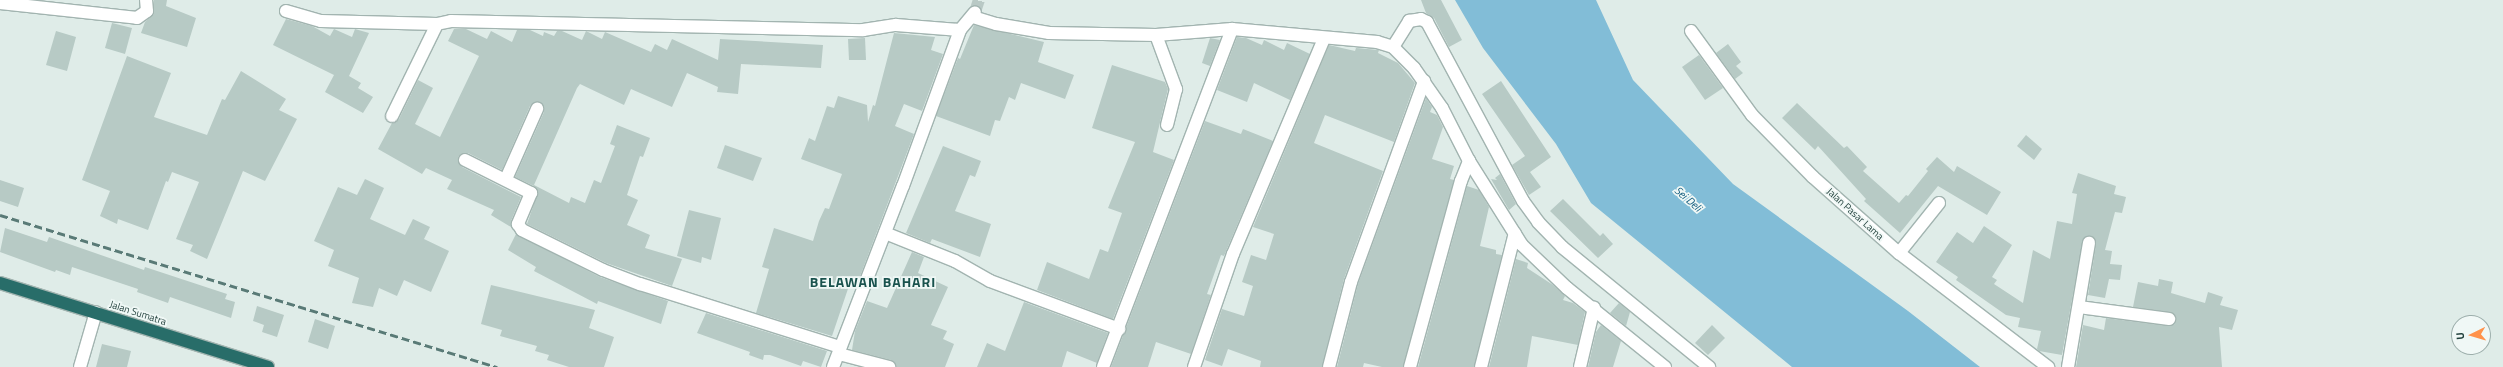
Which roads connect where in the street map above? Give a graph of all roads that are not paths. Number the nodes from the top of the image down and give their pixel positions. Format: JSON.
{"nodes":[{"id":1,"x":146,"y":0,"type":"edge"},
{"id":2,"x":0,"y":3,"type":"edge"},
{"id":3,"x":286,"y":11,"type":"dead end"},
{"id":4,"x":437,"y":24,"type":"junction"},
{"id":5,"x":1232,"y":29,"type":"junction"},
{"id":6,"x":960,"y":30,"type":"junction"},
{"id":7,"x":1691,"y":31,"type":"dead end"},
{"id":8,"x":1156,"y":35,"type":"junction"},
{"id":9,"x":1324,"y":39,"type":"junction"},
{"id":10,"x":1393,"y":47,"type":"junction"},
{"id":11,"x":1424,"y":81,"type":"junction"},
{"id":12,"x":537,"y":109,"type":"dead end"},
{"id":13,"x":392,"y":116,"type":"dead end"},
{"id":14,"x":1167,"y":124,"type":"dead end"},
{"id":15,"x":465,"y":160,"type":"dead end"},
{"id":16,"x":1469,"y":162,"type":"junction"},
{"id":17,"x":506,"y":179,"type":"junction"},
{"id":18,"x":1939,"y":204,"type":"dead end"},
{"id":19,"x":885,"y":233,"type":"junction"},
{"id":20,"x":1515,"y":233,"type":"junction"},
{"id":21,"x":2089,"y":243,"type":"dead end"},
{"id":22,"x":1899,"y":253,"type":"junction"},
{"id":23,"x":0,"y":283,"type":"edge"},
{"id":24,"x":2078,"y":307,"type":"junction"},
{"id":25,"x":1594,"y":308,"type":"junction"},
{"id":26,"x":96,"y":312,"type":"junction"},
{"id":27,"x":2169,"y":319,"type":"dead end"},
{"id":28,"x":1119,"y":329,"type":"junction"},
{"id":29,"x":839,"y":350,"type":"junction"},
{"id":30,"x":80,"y":367,"type":"edge"},
{"id":31,"x":267,"y":367,"type":"edge"},
{"id":32,"x":833,"y":367,"type":"edge"},
{"id":33,"x":889,"y":367,"type":"edge"},
{"id":34,"x":1104,"y":367,"type":"edge"},
{"id":35,"x":1194,"y":367,"type":"edge"},
{"id":36,"x":1329,"y":367,"type":"edge"},
{"id":37,"x":1410,"y":367,"type":"edge"},
{"id":38,"x":1481,"y":367,"type":"edge"},
{"id":39,"x":1580,"y":367,"type":"edge"},
{"id":40,"x":1665,"y":367,"type":"edge"},
{"id":41,"x":1709,"y":367,"type":"edge"},
{"id":42,"x":2048,"y":367,"type":"edge"},
{"id":43,"x":2068,"y":367,"type":"edge"}],
"edges":[{"from":1,"to":2,"type":"street"},
{"from":3,"to":4,"type":"street"},
{"from":4,"to":6,"type":"street"},
{"from":4,"to":13,"type":"street"},
{"from":5,"to":8,"type":"street"},
{"from":5,"to":9,"type":"street"},
{"from":5,"to":28,"type":"street"},
{"from":6,"to":8,"type":"street"},
{"from":6,"to":19,"type":"street"},
{"from":7,"to":22,"type":"street","name":"Jalan Pasar Lama"},
{"from":8,"to":14,"type":"street"},
{"from":9,"to":10,"type":"street"},
{"from":9,"to":35,"type":"street"},
{"from":10,"to":11,"type":"street"},
{"from":10,"to":41,"type":"street"},
{"from":11,"to":16,"type":"street"},
{"from":11,"to":36,"type":"street"},
{"from":12,"to":17,"type":"street"},
{"from":15,"to":17,"type":"street"},
{"from":16,"to":20,"type":"street"},
{"from":16,"to":37,"type":"street"},
{"from":17,"to":29,"type":"street"},
{"from":18,"to":22,"type":"street"},
{"from":19,"to":28,"type":"street"},
{"from":19,"to":29,"type":"street"},
{"from":20,"to":25,"type":"street"},
{"from":20,"to":38,"type":"street"},
{"from":21,"to":24,"type":"street"},
{"from":22,"to":42,"type":"street","name":"Jalan Pasar Lama"},
{"from":23,"to":26,"type":"highway","name":"Jalan Sumatra"},
{"from":24,"to":27,"type":"street"},
{"from":24,"to":43,"type":"street"},
{"from":25,"to":39,"type":"street"},
{"from":25,"to":40,"type":"street"},
{"from":26,"to":30,"type":"street"},
{"from":26,"to":31,"type":"highway","name":"Jalan Sumatra"},
{"from":28,"to":34,"type":"street"},
{"from":29,"to":32,"type":"street"},
{"from":29,"to":33,"type":"street"}]}
